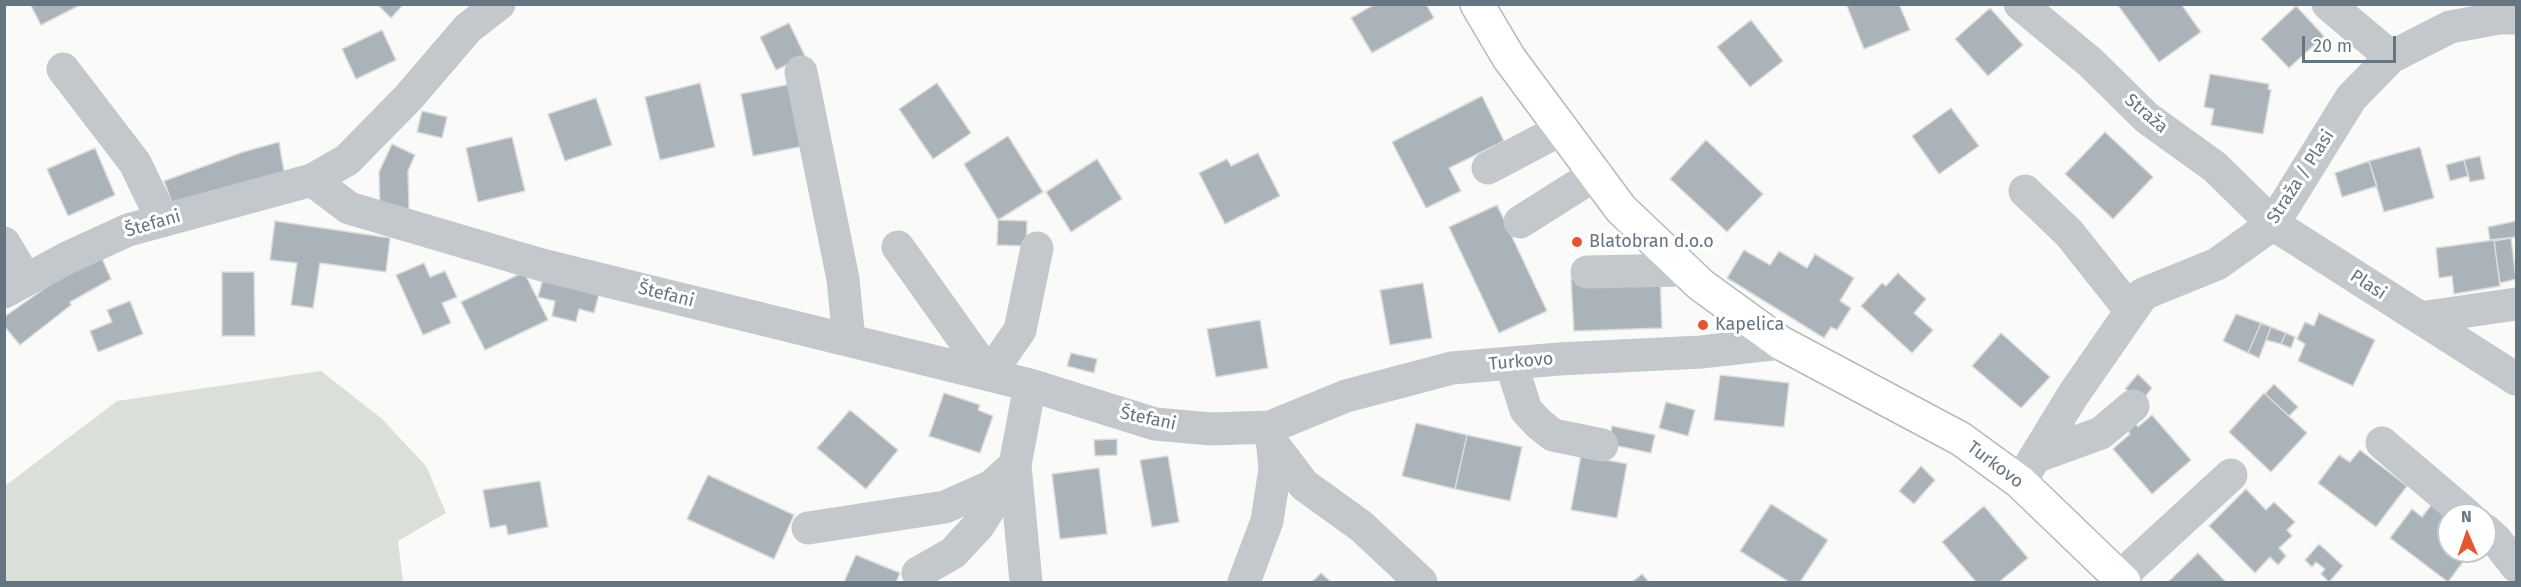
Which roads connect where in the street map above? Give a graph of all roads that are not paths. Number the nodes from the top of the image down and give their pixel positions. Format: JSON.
{"nodes":[{"id":1,"x":499,"y":4,"type":"edge"},
{"id":2,"x":1478,"y":4,"type":"edge"},
{"id":3,"x":2019,"y":4,"type":"edge"},
{"id":4,"x":2328,"y":4,"type":"edge"},
{"id":5,"x":2446,"y":4,"type":"edge"},
{"id":6,"x":2517,"y":18,"type":"edge"},
{"id":7,"x":2432,"y":36,"type":"junction"},
{"id":8,"x":2391,"y":57,"type":"junction"},
{"id":9,"x":63,"y":69,"type":"dead end"},
{"id":10,"x":801,"y":72,"type":"dead end"},
{"id":11,"x":1563,"y":129,"type":"junction"},
{"id":12,"x":1488,"y":168,"type":"dead end"},
{"id":13,"x":1596,"y":174,"type":"junction"},
{"id":14,"x":312,"y":180,"type":"junction"},
{"id":15,"x":2025,"y":191,"type":"dead end"},
{"id":16,"x":163,"y":221,"type":"junction"},
{"id":17,"x":1520,"y":222,"type":"dead end"},
{"id":18,"x":2273,"y":224,"type":"junction"},
{"id":19,"x":4,"y":243,"type":"edge"},
{"id":20,"x":898,"y":247,"type":"dead end"},
{"id":21,"x":1037,"y":249,"type":"dead end"},
{"id":22,"x":1686,"y":270,"type":"junction"},
{"id":23,"x":1587,"y":272,"type":"dead end"},
{"id":24,"x":15,"y":286,"type":"edge"},
{"id":25,"x":2517,"y":304,"type":"edge"},
{"id":26,"x":2131,"y":311,"type":"junction"},
{"id":27,"x":2420,"y":318,"type":"junction"},
{"id":28,"x":849,"y":340,"type":"junction"},
{"id":29,"x":1781,"y":343,"type":"junction"},
{"id":30,"x":1511,"y":363,"type":"junction"},
{"id":31,"x":989,"y":375,"type":"junction"},
{"id":32,"x":2517,"y":379,"type":"edge"},
{"id":33,"x":1030,"y":386,"type":"junction"},
{"id":34,"x":2133,"y":406,"type":"dead end"},
{"id":35,"x":1271,"y":435,"type":"junction"},
{"id":36,"x":2382,"y":443,"type":"dead end"},
{"id":37,"x":1602,"y":445,"type":"dead end"},
{"id":38,"x":1009,"y":470,"type":"junction"},
{"id":39,"x":2027,"y":470,"type":"junction"},
{"id":40,"x":2231,"y":475,"type":"dead end"},
{"id":41,"x":2453,"y":503,"type":"edge"},
{"id":42,"x":808,"y":528,"type":"dead end"},
{"id":43,"x":2497,"y":541,"type":"edge"},
{"id":44,"x":2517,"y":566,"type":"edge"},
{"id":45,"x":918,"y":573,"type":"dead end"},
{"id":46,"x":2517,"y":574,"type":"edge"},
{"id":47,"x":2122,"y":580,"type":"edge"},
{"id":48,"x":1026,"y":582,"type":"edge"},
{"id":49,"x":1244,"y":582,"type":"edge"},
{"id":50,"x":1421,"y":582,"type":"edge"},
{"id":51,"x":2500,"y":582,"type":"edge"}],
"edges":[{"from":1,"to":14,"type":"street","name":"Štefani"},
{"from":2,"to":11,"type":"main road","name":"Turkovo"},
{"from":3,"to":18,"type":"street","name":"Straža"},
{"from":4,"to":8,"type":"street"},
{"from":5,"to":7,"type":"street"},
{"from":6,"to":7,"type":"street","name":"Straža / Plasi"},
{"from":7,"to":8,"type":"street","name":"Straža / Plasi"},
{"from":8,"to":18,"type":"street","name":"Straža / Plasi"},
{"from":9,"to":16,"type":"street"},
{"from":10,"to":28,"type":"street"},
{"from":11,"to":12,"type":"street"},
{"from":11,"to":13,"type":"main road","name":"Turkovo"},
{"from":13,"to":17,"type":"street"},
{"from":13,"to":22,"type":"main road","name":"Turkovo"},
{"from":14,"to":16,"type":"street","name":"Štefani"},
{"from":14,"to":28,"type":"street","name":"Štefani"},
{"from":15,"to":26,"type":"street"},
{"from":16,"to":24,"type":"street","name":"Štefani"},
{"from":18,"to":26,"type":"street","name":"Straža / Plasi"},
{"from":18,"to":27,"type":"street","name":"Plasi"},
{"from":19,"to":24,"type":"street"},
{"from":20,"to":31,"type":"street"},
{"from":21,"to":31,"type":"street"},
{"from":22,"to":23,"type":"street"},
{"from":22,"to":29,"type":"main road","name":"Turkovo"},
{"from":25,"to":27,"type":"street"},
{"from":26,"to":39,"type":"street","name":"Straža / Plasi"},
{"from":27,"to":32,"type":"street","name":"Plasi"},
{"from":28,"to":31,"type":"street","name":"Štefani"},
{"from":29,"to":30,"type":"street","name":"Turkovo"},
{"from":29,"to":39,"type":"main road","name":"Turkovo"},
{"from":30,"to":35,"type":"street","name":"Turkovo"},
{"from":30,"to":37,"type":"street"},
{"from":31,"to":33,"type":"street","name":"Štefani"},
{"from":33,"to":35,"type":"street","name":"Štefani"},
{"from":33,"to":38,"type":"street"},
{"from":34,"to":39,"type":"street"},
{"from":35,"to":49,"type":"street"},
{"from":35,"to":50,"type":"street"},
{"from":36,"to":41,"type":"street"},
{"from":38,"to":42,"type":"street"},
{"from":38,"to":45,"type":"street"},
{"from":38,"to":48,"type":"street"},
{"from":39,"to":47,"type":"main road","name":"Turkovo"},
{"from":40,"to":47,"type":"street"},
{"from":43,"to":44,"type":"street"},
{"from":46,"to":51,"type":"street"}]}
